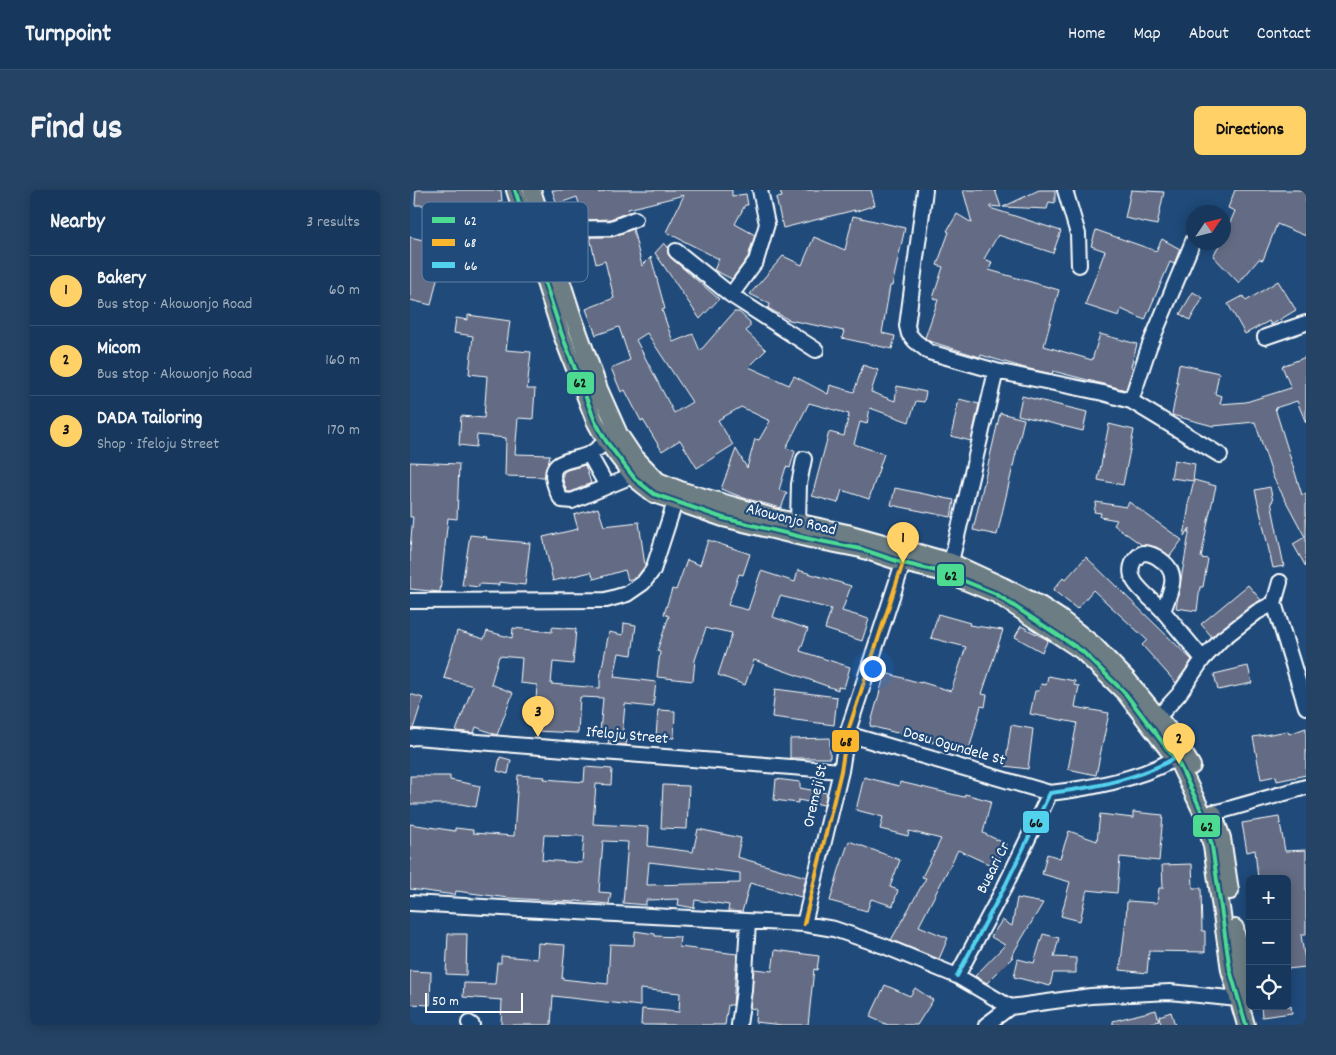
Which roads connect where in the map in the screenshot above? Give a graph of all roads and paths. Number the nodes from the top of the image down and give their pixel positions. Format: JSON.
{"nodes":[{"id":1,"x":515,"y":190,"type":"edge"},
{"id":2,"x":532,"y":190,"type":"edge"},
{"id":3,"x":760,"y":190,"type":"edge"},
{"id":4,"x":925,"y":190,"type":"edge"},
{"id":5,"x":1065,"y":190,"type":"edge"},
{"id":6,"x":519,"y":202,"type":"edge"},
{"id":7,"x":536,"y":202,"type":"edge"},
{"id":8,"x":635,"y":219,"type":"dead end"},
{"id":9,"x":588,"y":228,"type":"edge"},
{"id":10,"x":1189,"y":250,"type":"edge"},
{"id":11,"x":676,"y":251,"type":"dead end"},
{"id":12,"x":1079,"y":265,"type":"dead end"},
{"id":13,"x":545,"y":282,"type":"edge"},
{"id":14,"x":562,"y":282,"type":"edge"},
{"id":15,"x":731,"y":295,"type":"junction"},
{"id":16,"x":1306,"y":324,"type":"edge"},
{"id":17,"x":1265,"y":336,"type":"dead end"},
{"id":18,"x":816,"y":350,"type":"dead end"},
{"id":19,"x":996,"y":372,"type":"junction"},
{"id":20,"x":1131,"y":401,"type":"junction"},
{"id":21,"x":613,"y":438,"type":"junction"},
{"id":22,"x":589,"y":454,"type":"junction"},
{"id":23,"x":1220,"y":456,"type":"dead end"},
{"id":24,"x":804,"y":459,"type":"dead end"},
{"id":25,"x":632,"y":476,"type":"junction"},
{"id":26,"x":607,"y":486,"type":"junction"},
{"id":27,"x":675,"y":502,"type":"junction"},
{"id":28,"x":798,"y":522,"type":"junction"},
{"id":29,"x":951,"y":562,"type":"junction"},
{"id":30,"x":903,"y":563,"type":"junction"},
{"id":31,"x":1280,"y":582,"type":"dead end"},
{"id":32,"x":410,"y":601,"type":"edge"},
{"id":33,"x":1274,"y":603,"type":"junction"},
{"id":34,"x":1163,"y":611,"type":"dead end"},
{"id":35,"x":1203,"y":659,"type":"junction"},
{"id":36,"x":1306,"y":707,"type":"edge"},
{"id":37,"x":1158,"y":717,"type":"junction"},
{"id":38,"x":847,"y":734,"type":"junction"},
{"id":39,"x":410,"y":738,"type":"edge"},
{"id":40,"x":1180,"y":756,"type":"junction"},
{"id":41,"x":841,"y":771,"type":"junction"},
{"id":42,"x":1306,"y":787,"type":"edge"},
{"id":43,"x":1050,"y":793,"type":"junction"},
{"id":44,"x":1209,"y":814,"type":"junction"},
{"id":45,"x":410,"y":903,"type":"edge"},
{"id":46,"x":748,"y":922,"type":"junction"},
{"id":47,"x":804,"y":924,"type":"junction"},
{"id":48,"x":957,"y":976,"type":"junction"},
{"id":49,"x":1246,"y":1001,"type":"edge"},
{"id":50,"x":1010,"y":1007,"type":"junction"},
{"id":51,"x":1246,"y":1010,"type":"edge"},
{"id":52,"x":1250,"y":1010,"type":"edge"},
{"id":53,"x":739,"y":1025,"type":"edge"},
{"id":54,"x":986,"y":1025,"type":"edge"},
{"id":55,"x":1246,"y":1025,"type":"edge"},
{"id":56,"x":1256,"y":1025,"type":"edge"}],
"edges":[{"from":1,"to":6,"type":"main road","name":"Akowonjo Road"},
{"from":2,"to":7,"type":"main road","name":"Akowonjo Road"},
{"from":3,"to":15,"type":"street"},
{"from":4,"to":19,"type":"street"},
{"from":5,"to":12,"type":"street"},
{"from":8,"to":9,"type":"street"},
{"from":10,"to":20,"type":"street"},
{"from":11,"to":15,"type":"street"},
{"from":13,"to":21,"type":"main road","name":"Akowonjo Road"},
{"from":14,"to":21,"type":"main road","name":"Akowonjo Road"},
{"from":15,"to":18,"type":"street"},
{"from":16,"to":17,"type":"street"},
{"from":19,"to":20,"type":"street"},
{"from":19,"to":29,"type":"street"},
{"from":20,"to":23,"type":"street"},
{"from":21,"to":22,"type":"street"},
{"from":21,"to":25,"type":"main road","name":"Akowonjo Road"},
{"from":21,"to":28,"type":"main road","name":"Akowonjo Road"},
{"from":22,"to":26,"type":"street"},
{"from":22,"to":26,"type":"street"},
{"from":24,"to":28,"type":"street"},
{"from":25,"to":26,"type":"street"},
{"from":25,"to":27,"type":"main road","name":"Akowonjo Road"},
{"from":27,"to":30,"type":"main road","name":"Akowonjo Road"},
{"from":27,"to":32,"type":"street"},
{"from":28,"to":29,"type":"main road","name":"Akowonjo Road"},
{"from":29,"to":37,"type":"main road","name":"Akowonjo Road"},
{"from":30,"to":38,"type":"street","name":"Oremeji St"},
{"from":30,"to":40,"type":"main road","name":"Akowonjo Road"},
{"from":31,"to":33,"type":"street"},
{"from":33,"to":35,"type":"street"},
{"from":33,"to":36,"type":"street"},
{"from":34,"to":35,"type":"street"},
{"from":35,"to":37,"type":"street"},
{"from":37,"to":40,"type":"main road","name":"Akowonjo Road"},
{"from":38,"to":41,"type":"street","name":"Oremeji St"},
{"from":38,"to":43,"type":"street","name":"Dosu Ogundele St"},
{"from":39,"to":41,"type":"street","name":"Ifeloju Street"},
{"from":40,"to":43,"type":"street"},
{"from":40,"to":44,"type":"main road","name":"Akowonjo Road"},
{"from":41,"to":47,"type":"street","name":"Oremeji St"},
{"from":42,"to":44,"type":"street"},
{"from":43,"to":48,"type":"street","name":"Busari Cr"},
{"from":44,"to":49,"type":"main road","name":"Akowonjo Road"},
{"from":45,"to":46,"type":"street"},
{"from":46,"to":47,"type":"street"},
{"from":46,"to":53,"type":"street"},
{"from":47,"to":48,"type":"street"},
{"from":48,"to":50,"type":"street"},
{"from":49,"to":50,"type":"street"},
{"from":50,"to":54,"type":"street"},
{"from":51,"to":55,"type":"main road","name":"Akowonjo Road"},
{"from":52,"to":56,"type":"main road","name":"Akowonjo Road"}]}
